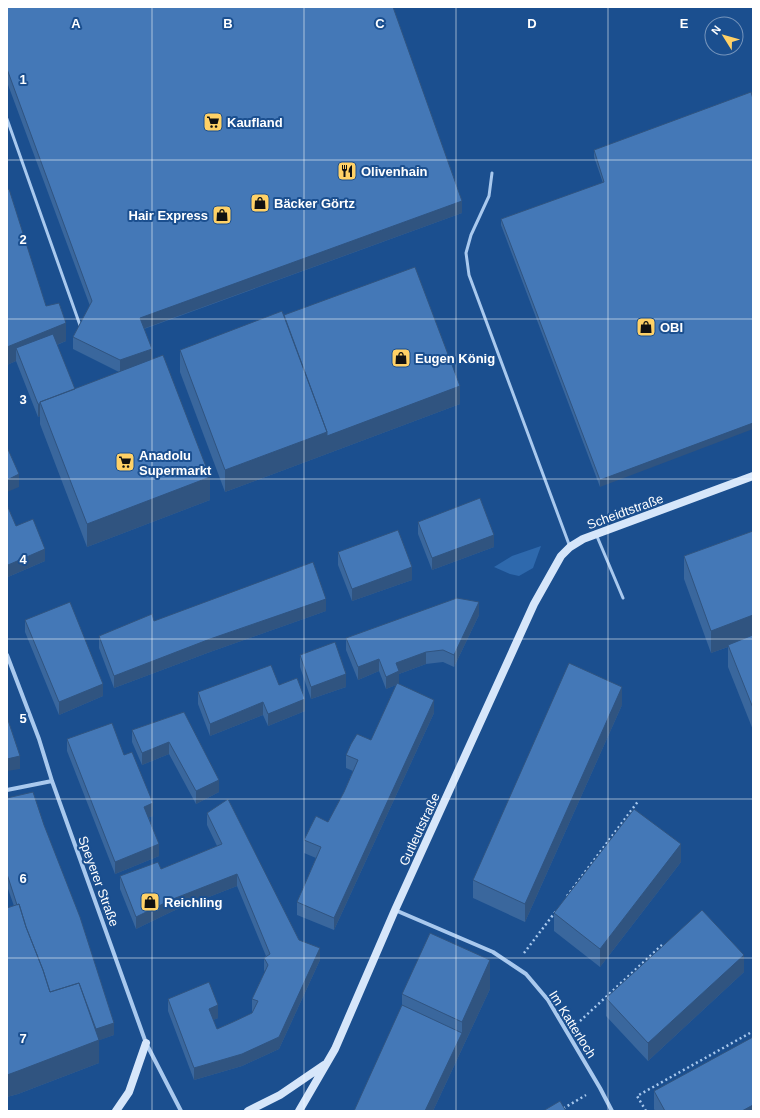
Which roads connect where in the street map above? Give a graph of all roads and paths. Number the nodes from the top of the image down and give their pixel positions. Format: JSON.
{"nodes":[{"id":1,"x":7,"y":119,"type":"edge"},
{"id":2,"x":492,"y":173,"type":"dead end"},
{"id":3,"x":83,"y":331,"type":"edge"},
{"id":4,"x":753,"y":476,"type":"edge"},
{"id":5,"x":596,"y":534,"type":"junction"},
{"id":6,"x":570,"y":547,"type":"junction"},
{"id":7,"x":622,"y":598,"type":"dead end"},
{"id":8,"x":534,"y":604,"type":"joint"},
{"id":9,"x":7,"y":655,"type":"edge"},
{"id":10,"x":52,"y":781,"type":"junction"},
{"id":11,"x":7,"y":790,"type":"edge"},
{"id":12,"x":639,"y":800,"type":"dead end"},
{"id":13,"x":563,"y":901,"type":"edge"},
{"id":14,"x":559,"y":907,"type":"edge"},
{"id":15,"x":395,"y":910,"type":"junction"},
{"id":16,"x":662,"y":945,"type":"edge"},
{"id":17,"x":516,"y":968,"type":"junction"},
{"id":18,"x":567,"y":1032,"type":"junction"},
{"id":19,"x":750,"y":1033,"type":"dead end"},
{"id":20,"x":146,"y":1043,"type":"junction"},
{"id":21,"x":326,"y":1064,"type":"junction"},
{"id":22,"x":600,"y":1088,"type":"junction"},
{"id":23,"x":300,"y":1110,"type":"edge"},
{"id":24,"x":116,"y":1111,"type":"edge"},
{"id":25,"x":181,"y":1111,"type":"edge"},
{"id":26,"x":248,"y":1111,"type":"edge"},
{"id":27,"x":559,"y":1111,"type":"edge"},
{"id":28,"x":612,"y":1111,"type":"edge"},
{"id":29,"x":646,"y":1111,"type":"edge"}],
"edges":[{"from":1,"to":3,"type":"lane"},
{"from":2,"to":6,"type":"lane"},
{"from":4,"to":5,"type":"main road","name":"Scheidtstraße"},
{"from":5,"to":6,"type":"main road","name":"Scheidtstraße"},
{"from":5,"to":7,"type":"lane"},
{"from":6,"to":8,"type":"main road","name":"Scheidtstraße"},
{"from":8,"to":15,"type":"main road","name":"Gutleutstraße"},
{"from":9,"to":10,"type":"street","name":"Speyerer Straße"},
{"from":10,"to":11,"type":"street"},
{"from":10,"to":20,"type":"street","name":"Speyerer Straße"},
{"from":12,"to":13,"type":"path"},
{"from":14,"to":17,"type":"path"},
{"from":15,"to":17,"type":"street","name":"Im Katterloch"},
{"from":15,"to":21,"type":"main road","name":"Gutleutstraße"},
{"from":16,"to":18,"type":"path"},
{"from":17,"to":18,"type":"street","name":"Im Katterloch"},
{"from":18,"to":22,"type":"street","name":"Im Katterloch"},
{"from":19,"to":29,"type":"path"},
{"from":20,"to":24,"type":"main road"},
{"from":20,"to":25,"type":"street","name":"Speyerer Straße"},
{"from":21,"to":23,"type":"main road","name":"Gutleutstraße"},
{"from":21,"to":26,"type":"main road","name":"Gutleutstraße"},
{"from":22,"to":27,"type":"path"},
{"from":22,"to":28,"type":"street","name":"Im Katterloch"}]}
